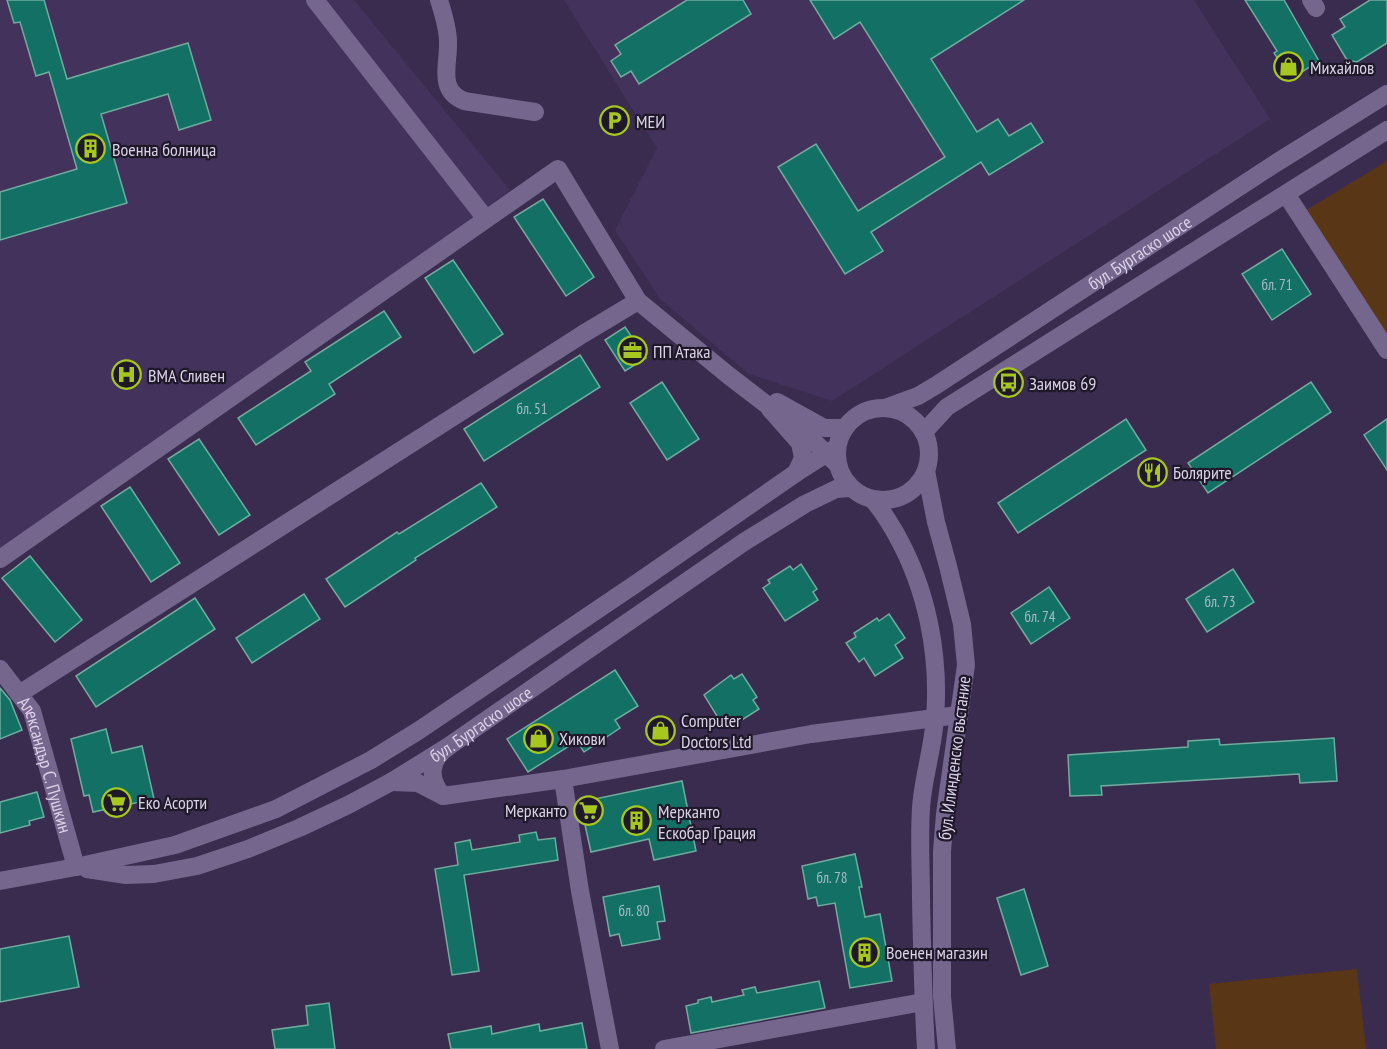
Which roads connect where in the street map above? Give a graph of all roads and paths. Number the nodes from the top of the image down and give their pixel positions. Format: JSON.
{"nodes":[{"id":1,"x":315,"y":0,"type":"edge"},
{"id":2,"x":439,"y":0,"type":"edge"},
{"id":3,"x":1387,"y":94,"type":"edge"},
{"id":4,"x":535,"y":112,"type":"dead end"},
{"id":5,"x":1387,"y":130,"type":"edge"},
{"id":6,"x":1286,"y":194,"type":"junction"},
{"id":7,"x":486,"y":219,"type":"junction"},
{"id":8,"x":638,"y":301,"type":"junction"},
{"id":9,"x":1387,"y":350,"type":"edge"},
{"id":10,"x":728,"y":375,"type":"junction"},
{"id":11,"x":888,"y":407,"type":"junction"},
{"id":12,"x":770,"y":409,"type":"junction"},
{"id":13,"x":845,"y":428,"type":"junction"},
{"id":14,"x":924,"y":432,"type":"junction"},
{"id":15,"x":834,"y":455,"type":"junction"},
{"id":16,"x":926,"y":471,"type":"junction"},
{"id":17,"x":796,"y":473,"type":"junction"},
{"id":18,"x":851,"y":488,"type":"junction"},
{"id":19,"x":873,"y":500,"type":"junction"},
{"id":20,"x":0,"y":559,"type":"edge"},
{"id":21,"x":0,"y":669,"type":"edge"},
{"id":22,"x":19,"y":694,"type":"junction"},
{"id":23,"x":958,"y":715,"type":"junction"},
{"id":24,"x":935,"y":719,"type":"junction"},
{"id":25,"x":449,"y":746,"type":"junction"},
{"id":26,"x":563,"y":779,"type":"junction"},
{"id":27,"x":391,"y":782,"type":"junction"},
{"id":28,"x":443,"y":796,"type":"junction"},
{"id":29,"x":76,"y":867,"type":"junction"},
{"id":30,"x":0,"y":881,"type":"edge"},
{"id":31,"x":923,"y":1002,"type":"junction"},
{"id":32,"x":610,"y":1049,"type":"edge"},
{"id":33,"x":664,"y":1049,"type":"edge"},
{"id":34,"x":926,"y":1049,"type":"edge"},
{"id":35,"x":947,"y":1049,"type":"edge"}],
"edges":[{"from":1,"to":7,"type":"main road"},
{"from":2,"to":4,"type":"main road"},
{"from":3,"to":11,"type":"main road","name":"бул. Бургаско шосе"},
{"from":5,"to":6,"type":"main road","name":"бул. Бургаско шосе"},
{"from":6,"to":9,"type":"main road"},
{"from":6,"to":14,"type":"main road","name":"бул. Бургаско шосе"},
{"from":7,"to":8,"type":"main road"},
{"from":7,"to":20,"type":"main road"},
{"from":8,"to":10,"type":"main road"},
{"from":8,"to":22,"type":"main road"},
{"from":10,"to":12,"type":"main road"},
{"from":10,"to":13,"type":"main road"},
{"from":11,"to":13,"type":"main road"},
{"from":11,"to":14,"type":"main road"},
{"from":12,"to":15,"type":"main road"},
{"from":12,"to":17,"type":"main road"},
{"from":13,"to":15,"type":"main road"},
{"from":14,"to":16,"type":"main road"},
{"from":15,"to":17,"type":"main road","name":"бул. Бургаско шосе"},
{"from":15,"to":18,"type":"main road"},
{"from":16,"to":19,"type":"main road"},
{"from":16,"to":23,"type":"main road","name":"бул. Илинденско въстание"},
{"from":17,"to":29,"type":"main road","name":"бул. Бургаско шосе"},
{"from":18,"to":19,"type":"main road"},
{"from":18,"to":25,"type":"main road","name":"бул. Бургаско шосе"},
{"from":19,"to":24,"type":"main road","name":"бул. Илинденско въстание"},
{"from":21,"to":22,"type":"main road","name":"Александър С. Пушкин"},
{"from":22,"to":29,"type":"main road","name":"Александър С. Пушкин"},
{"from":23,"to":24,"type":"main road"},
{"from":23,"to":35,"type":"main road","name":"бул. Илинденско въстание"},
{"from":24,"to":26,"type":"main road"},
{"from":24,"to":31,"type":"main road","name":"бул. Илинденско въстание"},
{"from":25,"to":27,"type":"main road","name":"бул. Бургаско шосе"},
{"from":25,"to":28,"type":"main road"},
{"from":26,"to":28,"type":"main road"},
{"from":26,"to":32,"type":"main road"},
{"from":27,"to":28,"type":"main road"},
{"from":27,"to":29,"type":"main road","name":"бул. Бургаско шосе"},
{"from":29,"to":30,"type":"main road","name":"бул. Бургаско шосе"},
{"from":31,"to":33,"type":"main road"},
{"from":31,"to":34,"type":"main road","name":"бул. Илинденско въстание"}]}
